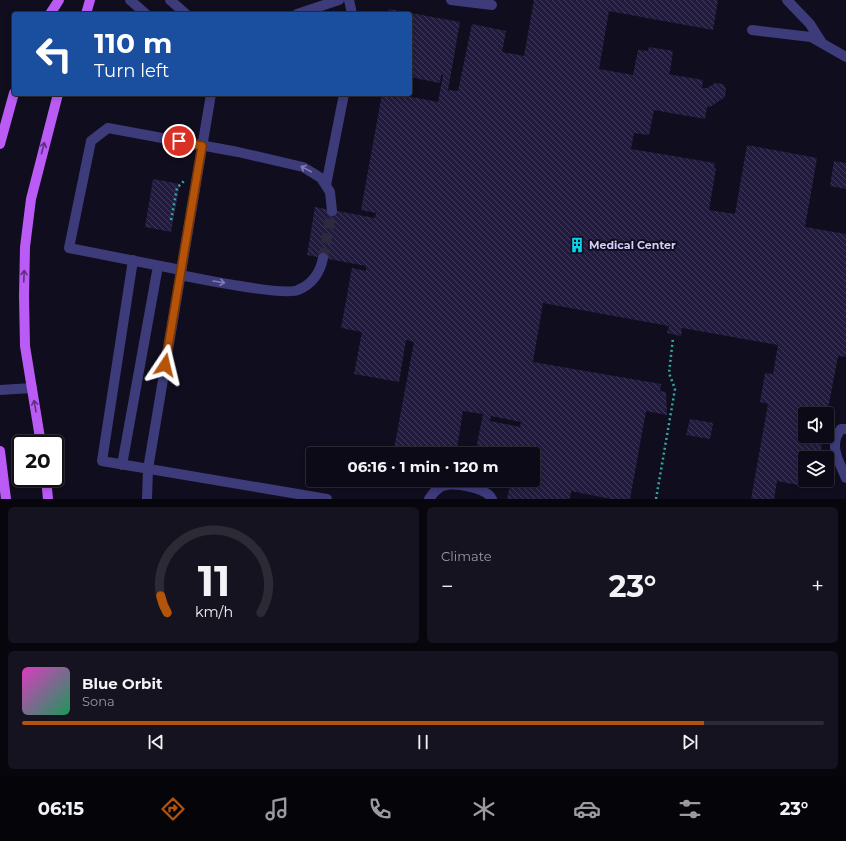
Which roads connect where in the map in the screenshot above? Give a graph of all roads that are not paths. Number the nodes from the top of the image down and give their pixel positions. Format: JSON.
{"nodes":[{"id":1,"x":59,"y":0,"type":"edge"},
{"id":2,"x":90,"y":0,"type":"edge"},
{"id":3,"x":130,"y":0,"type":"edge"},
{"id":4,"x":170,"y":0,"type":"edge"},
{"id":5,"x":339,"y":0,"type":"edge"},
{"id":6,"x":349,"y":0,"type":"edge"},
{"id":7,"x":451,"y":0,"type":"edge"},
{"id":8,"x":787,"y":0,"type":"edge"},
{"id":9,"x":492,"y":5,"type":"dead end"},
{"id":10,"x":51,"y":12,"type":"edge"},
{"id":11,"x":87,"y":12,"type":"edge"},
{"id":12,"x":144,"y":12,"type":"edge"},
{"id":13,"x":184,"y":12,"type":"edge"},
{"id":14,"x":303,"y":12,"type":"edge"},
{"id":15,"x":352,"y":12,"type":"edge"},
{"id":16,"x":752,"y":30,"type":"dead end"},
{"id":17,"x":824,"y":44,"type":"junction"},
{"id":18,"x":846,"y":57,"type":"edge"},
{"id":19,"x":13,"y":96,"type":"edge"},
{"id":20,"x":57,"y":96,"type":"edge"},
{"id":21,"x":211,"y":96,"type":"edge"},
{"id":22,"x":344,"y":96,"type":"edge"},
{"id":23,"x":0,"y":144,"type":"edge"},
{"id":24,"x":202,"y":146,"type":"junction"},
{"id":25,"x":326,"y":185,"type":"junction"},
{"id":26,"x":332,"y":211,"type":"tunnel mouth"},
{"id":27,"x":323,"y":258,"type":"tunnel mouth"},
{"id":28,"x":133,"y":260,"type":"junction"},
{"id":29,"x":158,"y":266,"type":"junction"},
{"id":30,"x":181,"y":273,"type":"junction"},
{"id":31,"x":32,"y":388,"type":"junction"},
{"id":32,"x":0,"y":390,"type":"edge"},
{"id":33,"x":846,"y":429,"type":"edge"},
{"id":34,"x":40,"y":435,"type":"edge"},
{"id":35,"x":0,"y":451,"type":"edge"},
{"id":36,"x":122,"y":465,"type":"junction"},
{"id":37,"x":148,"y":469,"type":"junction"},
{"id":38,"x":846,"y":478,"type":"edge"},
{"id":39,"x":47,"y":487,"type":"edge"},
{"id":40,"x":6,"y":499,"type":"edge"},
{"id":41,"x":48,"y":499,"type":"edge"},
{"id":42,"x":147,"y":499,"type":"edge"},
{"id":43,"x":327,"y":499,"type":"edge"},
{"id":44,"x":429,"y":499,"type":"edge"},
{"id":45,"x":492,"y":499,"type":"edge"}],
"edges":[{"from":1,"to":10,"type":"main road"},
{"from":2,"to":11,"type":"main road"},
{"from":3,"to":12,"type":"lane"},
{"from":4,"to":13,"type":"lane"},
{"from":5,"to":14,"type":"lane"},
{"from":6,"to":15,"type":"lane"},
{"from":7,"to":9,"type":"lane"},
{"from":8,"to":17,"type":"lane"},
{"from":16,"to":17,"type":"lane"},
{"from":17,"to":18,"type":"lane"},
{"from":19,"to":23,"type":"main road"},
{"from":31,"to":20,"type":"main road","one_way":true},
{"from":21,"to":24,"type":"lane"},
{"from":22,"to":25,"type":"lane"},
{"from":25,"to":24,"type":"lane","one_way":true},
{"from":24,"to":28,"type":"lane"},
{"from":24,"to":30,"type":"lane"},
{"from":25,"to":26,"type":"lane"},
{"from":30,"to":27,"type":"lane","one_way":true},
{"from":28,"to":29,"type":"lane"},
{"from":28,"to":36,"type":"lane"},
{"from":29,"to":30,"type":"lane"},
{"from":29,"to":36,"type":"lane"},
{"from":30,"to":37,"type":"lane"},
{"from":31,"to":32,"type":"lane"},
{"from":34,"to":31,"type":"main road","one_way":true},
{"from":33,"to":38,"type":"lane"},
{"from":35,"to":40,"type":"main road"},
{"from":36,"to":37,"type":"lane"},
{"from":37,"to":42,"type":"lane"},
{"from":37,"to":43,"type":"lane"},
{"from":39,"to":41,"type":"main road"},
{"from":44,"to":45,"type":"lane"}]}
